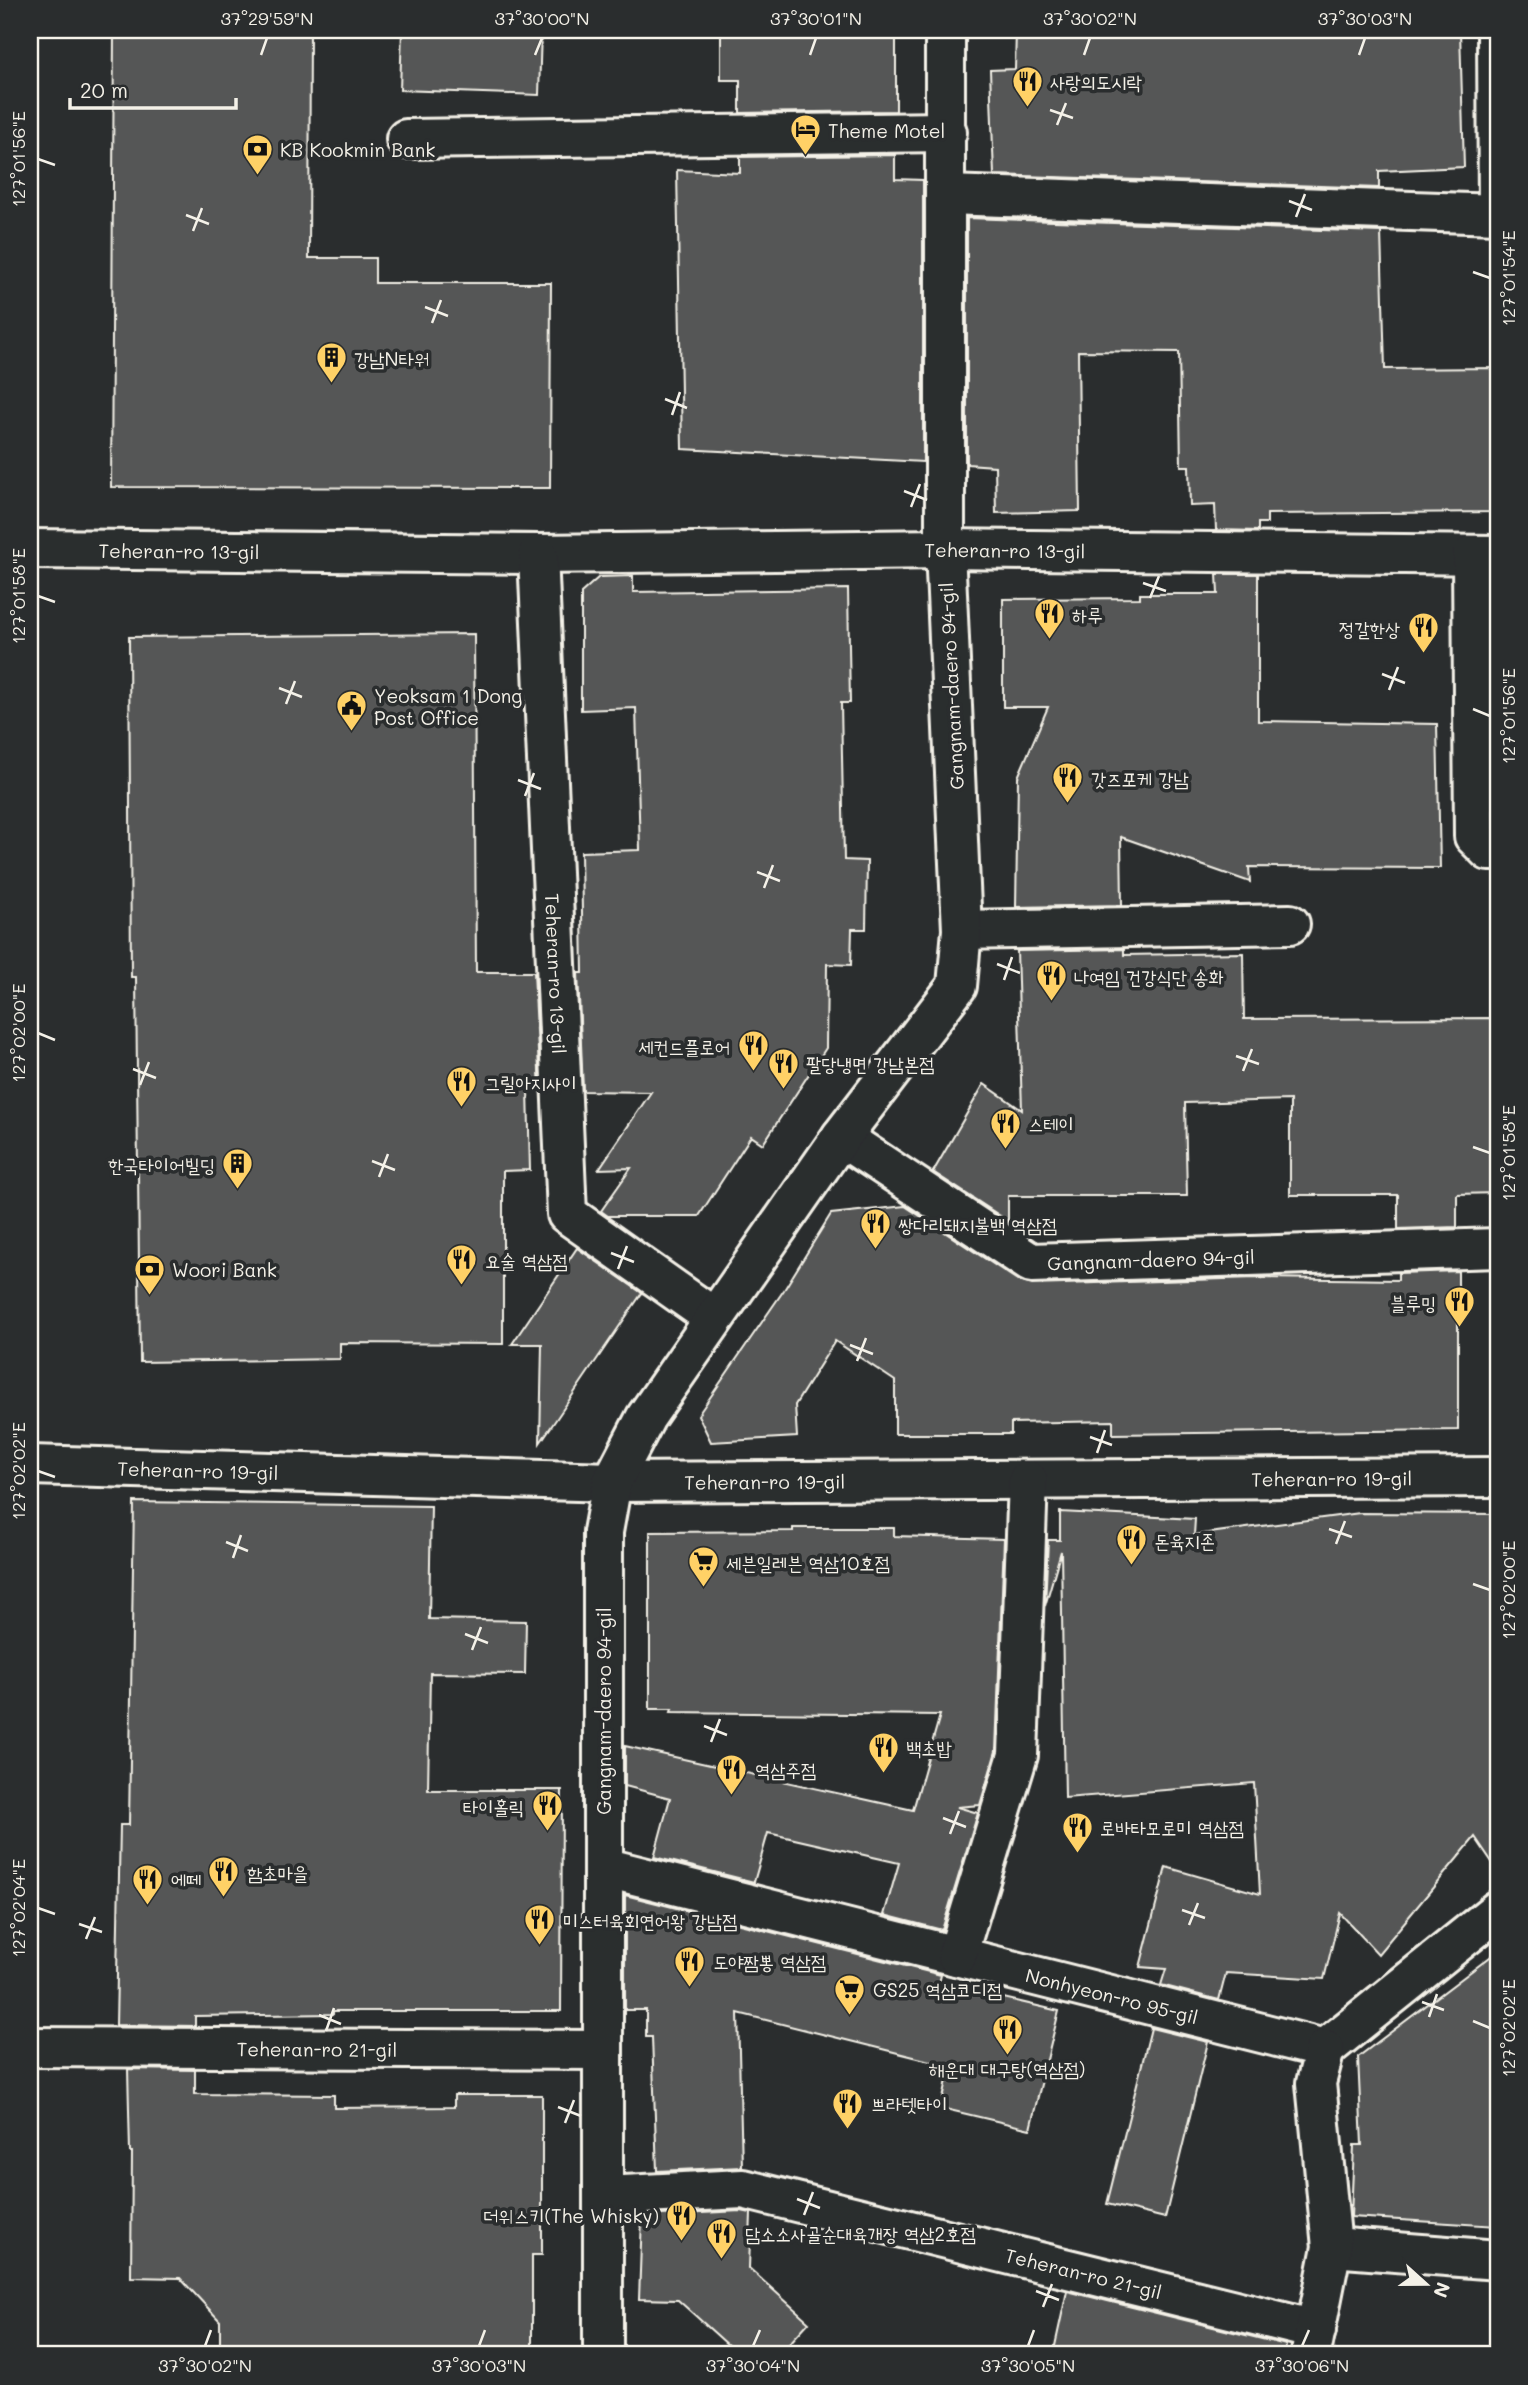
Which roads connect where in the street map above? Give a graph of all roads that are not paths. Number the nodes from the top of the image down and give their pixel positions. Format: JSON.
{"nodes":[{"id":1,"x":945,"y":30,"type":"edge"},
{"id":2,"x":1497,"y":30,"type":"edge"},
{"id":3,"x":947,"y":132,"type":"junction"},
{"id":4,"x":406,"y":139,"type":"dead end"},
{"id":5,"x":947,"y":195,"type":"junction"},
{"id":6,"x":945,"y":549,"type":"junction"},
{"id":7,"x":30,"y":550,"type":"edge"},
{"id":8,"x":538,"y":554,"type":"junction"},
{"id":9,"x":1485,"y":555,"type":"edge"},
{"id":10,"x":1498,"y":851,"type":"edge"},
{"id":11,"x":1290,"y":924,"type":"dead end"},
{"id":12,"x":962,"y":930,"type":"junction"},
{"id":13,"x":841,"y":1137,"type":"junction"},
{"id":14,"x":1498,"y":1248,"type":"edge"},
{"id":15,"x":713,"y":1317,"type":"junction"},
{"id":16,"x":30,"y":1465,"type":"edge"},
{"id":17,"x":1498,"y":1477,"type":"edge"},
{"id":18,"x":1028,"y":1480,"type":"junction"},
{"id":19,"x":612,"y":1482,"type":"junction"},
{"id":20,"x":603,"y":1867,"type":"junction"},
{"id":21,"x":1498,"y":1910,"type":"edge"},
{"id":22,"x":957,"y":1956,"type":"junction"},
{"id":23,"x":30,"y":2048,"type":"edge"},
{"id":24,"x":1325,"y":2049,"type":"junction"},
{"id":25,"x":603,"y":2050,"type":"junction"},
{"id":26,"x":604,"y":2196,"type":"junction"},
{"id":27,"x":1332,"y":2247,"type":"junction"},
{"id":28,"x":1498,"y":2260,"type":"edge"},
{"id":29,"x":1313,"y":2343,"type":"edge"},
{"id":30,"x":603,"y":2355,"type":"edge"}],
"edges":[{"from":1,"to":3,"type":"street","name":"Gangnam-daero 94-gil"},
{"from":2,"to":5,"type":"street"},
{"from":3,"to":4,"type":"street"},
{"from":3,"to":5,"type":"street","name":"Gangnam-daero 94-gil"},
{"from":5,"to":6,"type":"street","name":"Gangnam-daero 94-gil"},
{"from":6,"to":8,"type":"street","name":"Teheran-ro 13-gil"},
{"from":6,"to":9,"type":"street","name":"Teheran-ro 13-gil"},
{"from":6,"to":12,"type":"street","name":"Gangnam-daero 94-gil"},
{"from":7,"to":8,"type":"street","name":"Teheran-ro 13-gil"},
{"from":8,"to":15,"type":"street","name":"Teheran-ro 13-gil"},
{"from":9,"to":10,"type":"street","name":"Teheran-ro 13-gil"},
{"from":11,"to":12,"type":"street"},
{"from":12,"to":13,"type":"street","name":"Gangnam-daero 94-gil"},
{"from":13,"to":14,"type":"street","name":"Gangnam-daero 94-gil"},
{"from":13,"to":15,"type":"street","name":"Gangnam-daero 94-gil"},
{"from":15,"to":19,"type":"street","name":"Gangnam-daero 94-gil"},
{"from":16,"to":19,"type":"street","name":"Teheran-ro 19-gil"},
{"from":17,"to":18,"type":"street","name":"Teheran-ro 19-gil"},
{"from":18,"to":19,"type":"street","name":"Teheran-ro 19-gil"},
{"from":18,"to":22,"type":"street"},
{"from":19,"to":20,"type":"street","name":"Gangnam-daero 94-gil"},
{"from":20,"to":22,"type":"street","name":"Nonhyeon-ro 95-gil"},
{"from":20,"to":25,"type":"street","name":"Gangnam-daero 94-gil"},
{"from":21,"to":24,"type":"street"},
{"from":22,"to":24,"type":"street","name":"Nonhyeon-ro 95-gil"},
{"from":23,"to":25,"type":"street","name":"Teheran-ro 21-gil"},
{"from":24,"to":27,"type":"street","name":"Teheran-ro 21-gil"},
{"from":25,"to":26,"type":"street","name":"Gangnam-daero 94-gil"},
{"from":26,"to":29,"type":"street","name":"Teheran-ro 21-gil"},
{"from":26,"to":30,"type":"street","name":"Gangnam-daero 94-gil"},
{"from":27,"to":28,"type":"street"},
{"from":27,"to":29,"type":"street","name":"Teheran-ro 21-gil"}]}
